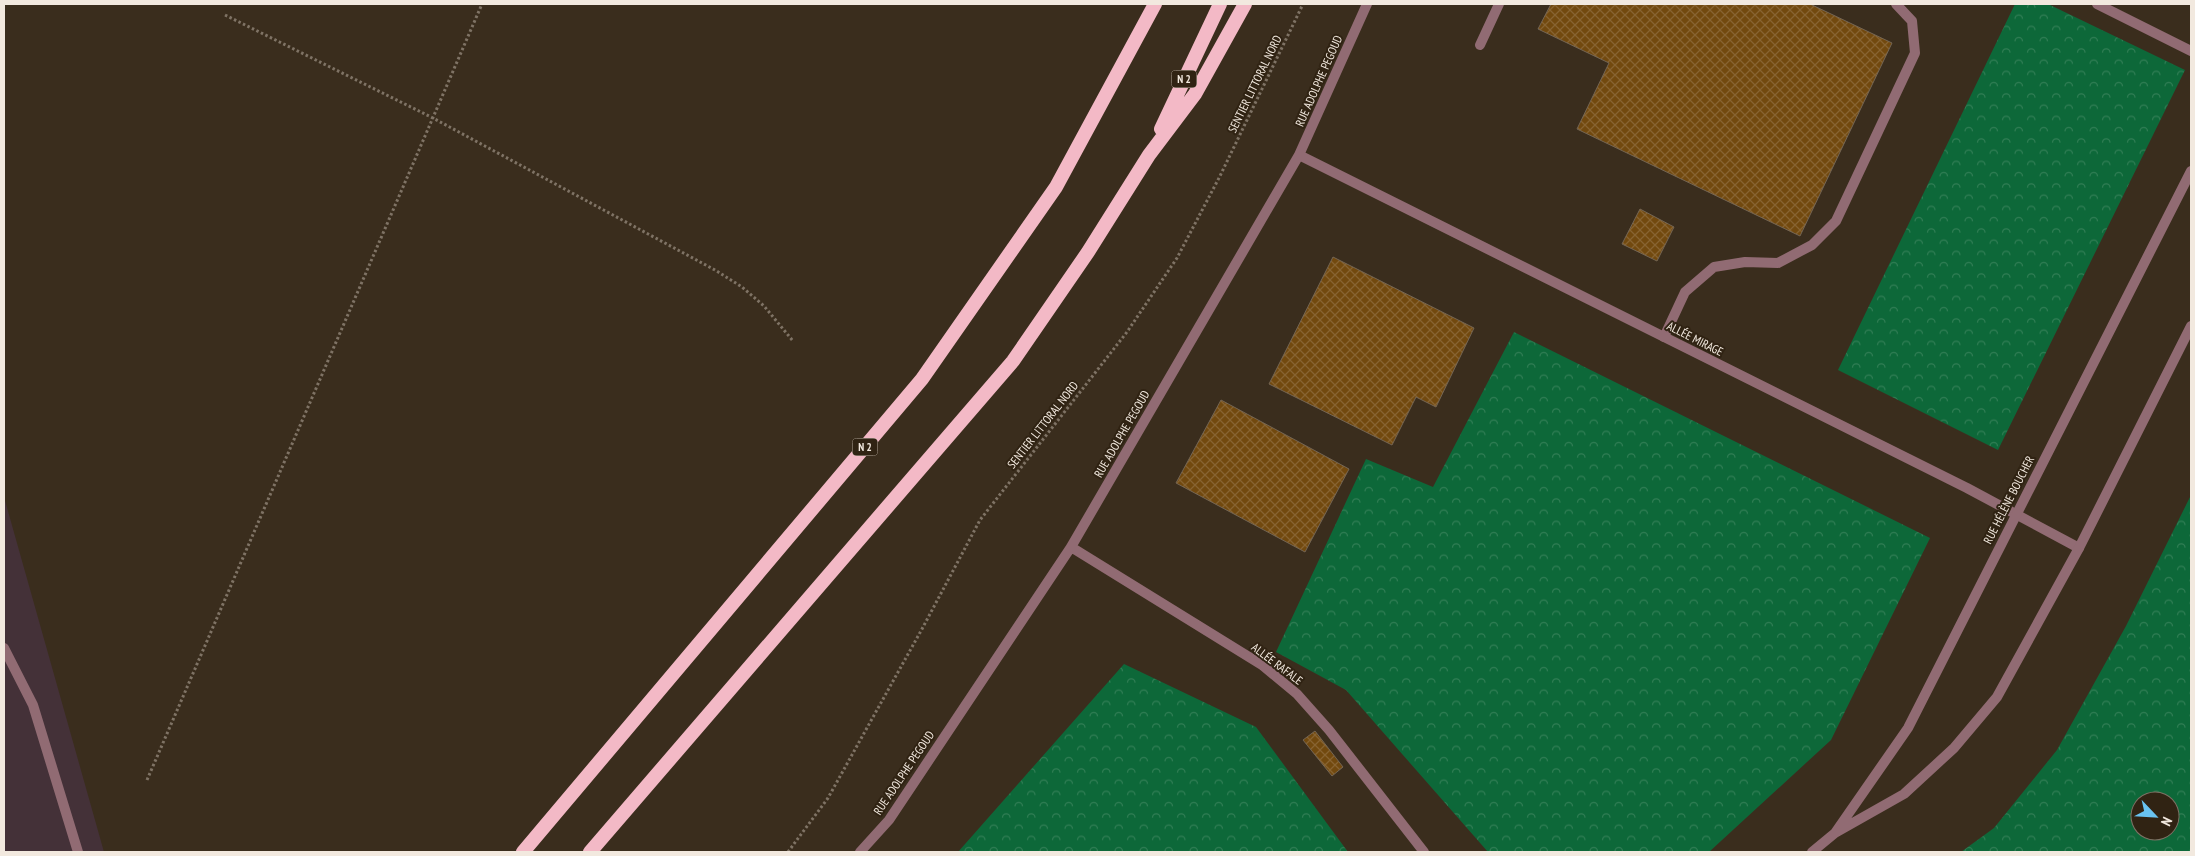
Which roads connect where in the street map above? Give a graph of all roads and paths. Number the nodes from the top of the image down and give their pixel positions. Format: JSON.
{"nodes":[{"id":1,"x":482,"y":4,"type":"edge"},
{"id":2,"x":1155,"y":4,"type":"edge"},
{"id":3,"x":1220,"y":4,"type":"edge"},
{"id":4,"x":1245,"y":4,"type":"edge"},
{"id":5,"x":1303,"y":4,"type":"edge"},
{"id":6,"x":1367,"y":4,"type":"edge"},
{"id":7,"x":1499,"y":4,"type":"edge"},
{"id":8,"x":1896,"y":4,"type":"edge"},
{"id":9,"x":2097,"y":4,"type":"edge"},
{"id":10,"x":225,"y":15,"type":"dead end"},
{"id":11,"x":1480,"y":45,"type":"dead end"},
{"id":12,"x":2191,"y":51,"type":"edge"},
{"id":13,"x":431,"y":117,"type":"junction"},
{"id":14,"x":1149,"y":155,"type":"junction"},
{"id":15,"x":1299,"y":155,"type":"junction"},
{"id":16,"x":2191,"y":171,"type":"edge"},
{"id":17,"x":2191,"y":326,"type":"edge"},
{"id":18,"x":1664,"y":337,"type":"junction"},
{"id":19,"x":792,"y":341,"type":"dead end"},
{"id":20,"x":2016,"y":513,"type":"junction"},
{"id":21,"x":1071,"y":547,"type":"junction"},
{"id":22,"x":2079,"y":548,"type":"junction"},
{"id":23,"x":4,"y":648,"type":"edge"},
{"id":24,"x":147,"y":780,"type":"dead end"},
{"id":25,"x":1835,"y":833,"type":"junction"},
{"id":26,"x":78,"y":852,"type":"edge"},
{"id":27,"x":523,"y":852,"type":"edge"},
{"id":28,"x":590,"y":852,"type":"edge"},
{"id":29,"x":788,"y":852,"type":"edge"},
{"id":30,"x":860,"y":852,"type":"edge"},
{"id":31,"x":1424,"y":852,"type":"edge"},
{"id":32,"x":1812,"y":852,"type":"edge"}],
"edges":[{"from":1,"to":13,"type":"path"},
{"from":2,"to":27,"type":"highway","number":"N 2"},
{"from":3,"to":14,"type":"highway","number":"N 2"},
{"from":4,"to":14,"type":"highway"},
{"from":5,"to":29,"type":"path","name":"SENTIER LITTORAL NORD"},
{"from":6,"to":15,"type":"street","name":"RUE ADOLPHE PEGOUD"},
{"from":7,"to":11,"type":"street"},
{"from":8,"to":18,"type":"street"},
{"from":9,"to":12,"type":"street"},
{"from":10,"to":13,"type":"path"},
{"from":13,"to":19,"type":"path"},
{"from":13,"to":24,"type":"path"},
{"from":14,"to":28,"type":"highway","number":"N 2"},
{"from":15,"to":18,"type":"street","name":"ALLÉE MIRAGE"},
{"from":15,"to":21,"type":"street","name":"RUE ADOLPHE PEGOUD"},
{"from":16,"to":20,"type":"street","name":"RUE HÉLÈNE BOUCHER"},
{"from":17,"to":22,"type":"street","name":"RUE HÉLÈNE BOUCHER"},
{"from":18,"to":20,"type":"street","name":"ALLÉE MIRAGE"},
{"from":20,"to":22,"type":"street","name":"ALLÉE MIRAGE"},
{"from":20,"to":25,"type":"street","name":"RUE HÉLÈNE BOUCHER"},
{"from":21,"to":30,"type":"street","name":"RUE ADOLPHE PEGOUD"},
{"from":21,"to":31,"type":"street","name":"ALLÉE RAFALE"},
{"from":22,"to":25,"type":"street","name":"RUE HÉLÈNE BOUCHER"},
{"from":23,"to":26,"type":"street"},
{"from":25,"to":32,"type":"street","name":"RUE HÉLÈNE BOUCHER"}]}
